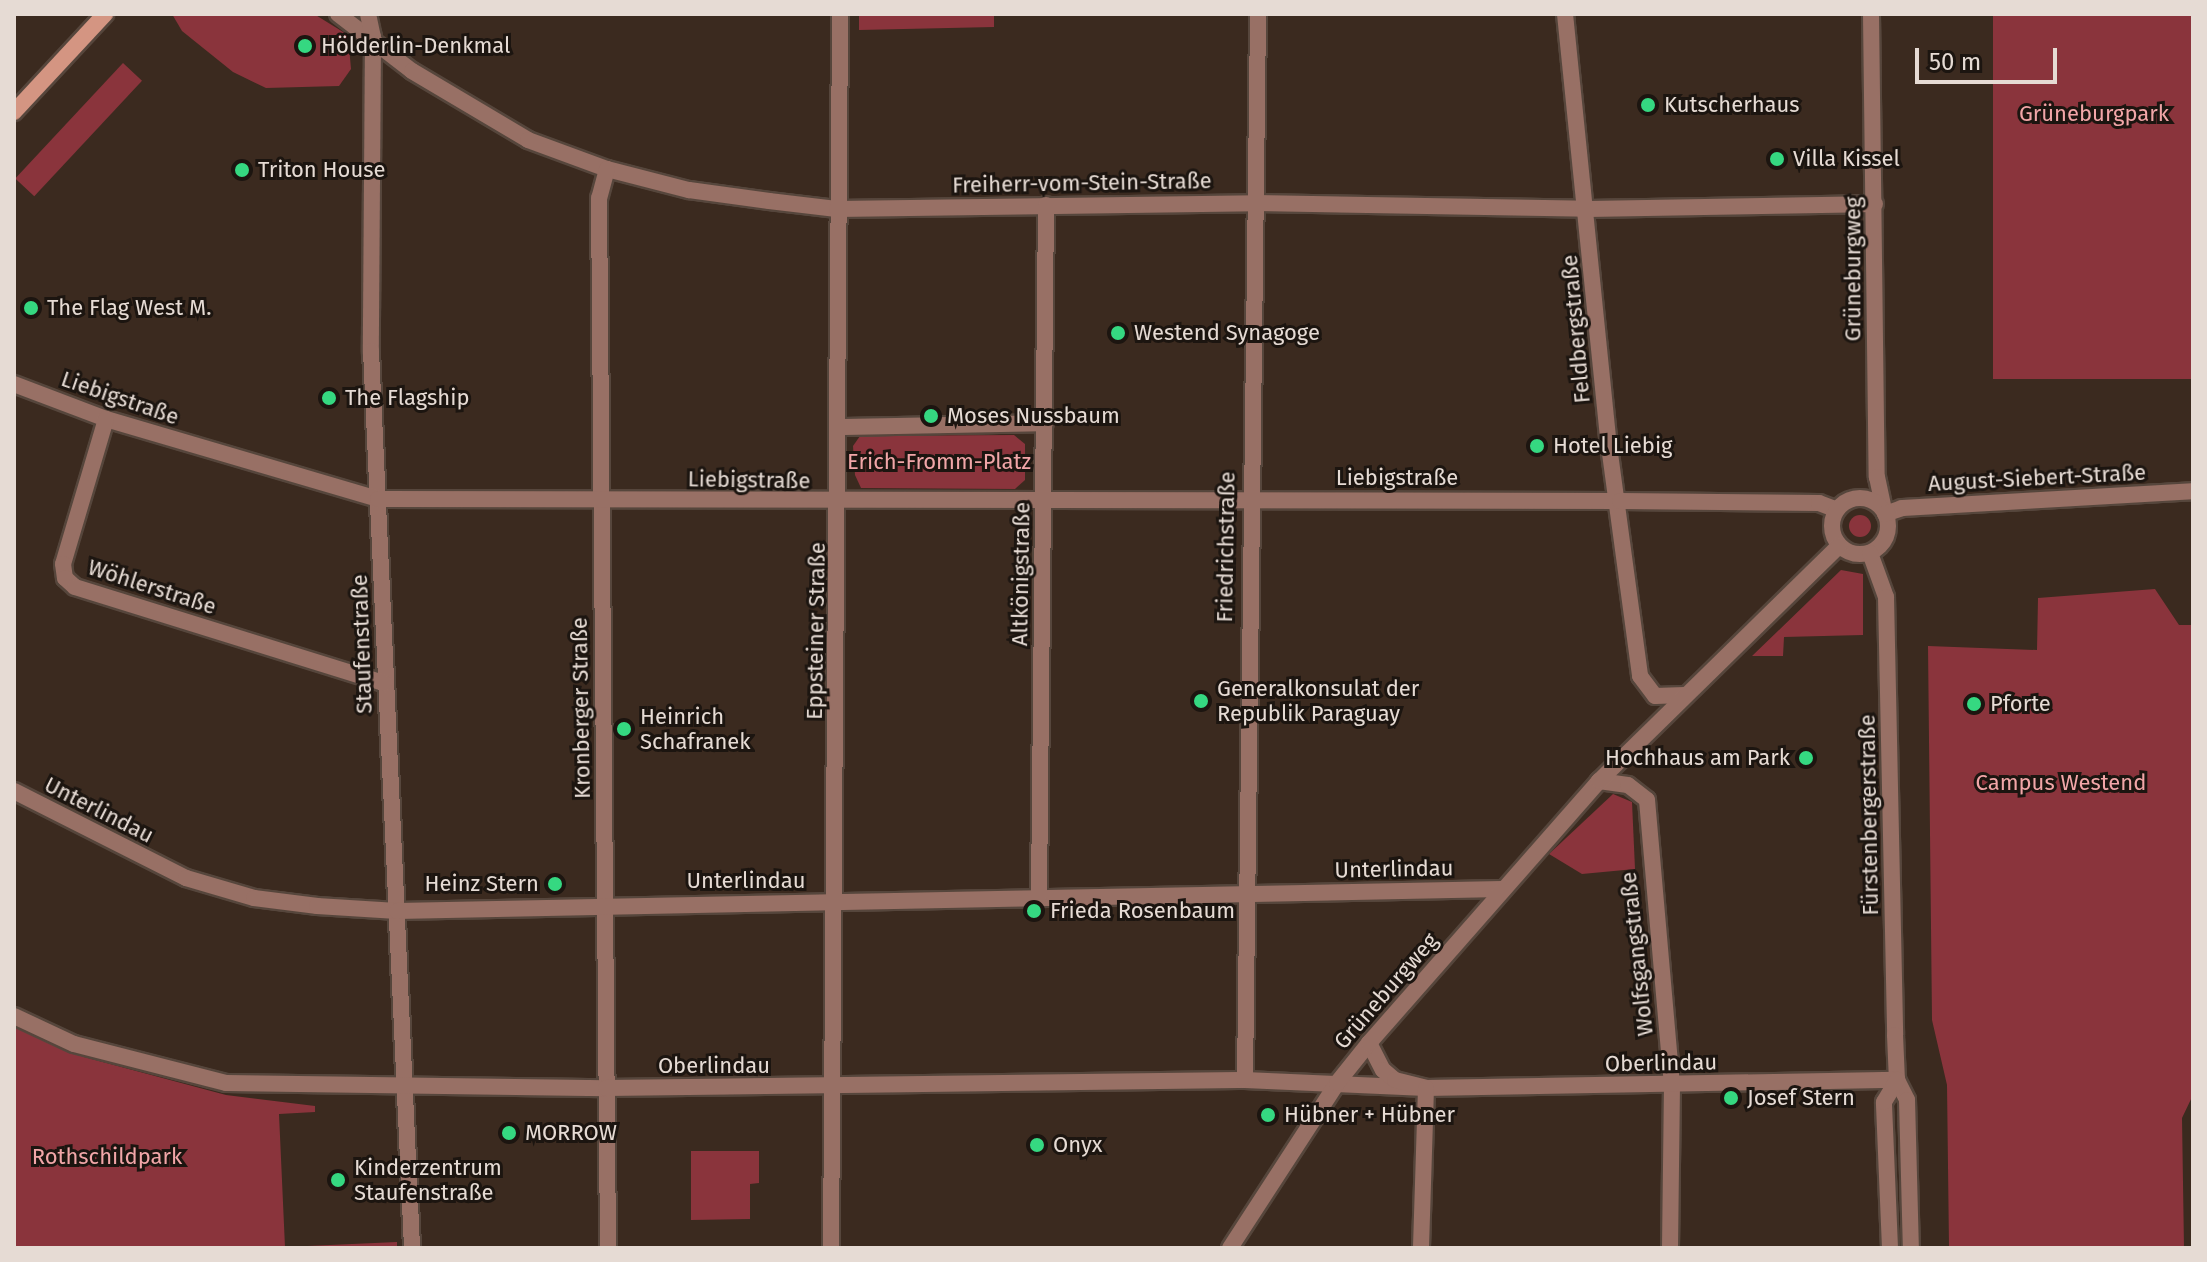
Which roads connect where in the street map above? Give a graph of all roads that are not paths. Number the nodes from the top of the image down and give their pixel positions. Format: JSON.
{"nodes":[{"id":1,"x":105,"y":14,"type":"edge"},
{"id":2,"x":338,"y":14,"type":"edge"},
{"id":3,"x":368,"y":14,"type":"edge"},
{"id":4,"x":840,"y":14,"type":"edge"},
{"id":5,"x":1258,"y":14,"type":"edge"},
{"id":6,"x":1565,"y":14,"type":"edge"},
{"id":7,"x":1871,"y":14,"type":"edge"},
{"id":8,"x":373,"y":37,"type":"junction"},
{"id":9,"x":14,"y":112,"type":"edge"},
{"id":10,"x":607,"y":169,"type":"junction"},
{"id":11,"x":1256,"y":203,"type":"junction"},
{"id":12,"x":1875,"y":204,"type":"junction"},
{"id":13,"x":1046,"y":205,"type":"junction"},
{"id":14,"x":837,"y":209,"type":"junction"},
{"id":15,"x":1588,"y":209,"type":"junction"},
{"id":16,"x":14,"y":384,"type":"edge"},
{"id":17,"x":106,"y":419,"type":"junction"},
{"id":18,"x":1045,"y":423,"type":"junction"},
{"id":19,"x":839,"y":427,"type":"junction"},
{"id":20,"x":1877,"y":477,"type":"junction"},
{"id":21,"x":2193,"y":491,"type":"edge"},
{"id":22,"x":1861,"y":497,"type":"junction"},
{"id":23,"x":378,"y":499,"type":"junction"},
{"id":24,"x":600,"y":499,"type":"junction"},
{"id":25,"x":1248,"y":499,"type":"junction"},
{"id":26,"x":1620,"y":501,"type":"junction"},
{"id":27,"x":840,"y":503,"type":"junction"},
{"id":28,"x":1044,"y":503,"type":"junction"},
{"id":29,"x":1837,"y":510,"type":"junction"},
{"id":30,"x":1885,"y":512,"type":"junction"},
{"id":31,"x":1839,"y":546,"type":"junction"},
{"id":32,"x":1870,"y":553,"type":"junction"},
{"id":33,"x":384,"y":683,"type":"junction"},
{"id":34,"x":1686,"y":695,"type":"junction"},
{"id":35,"x":1599,"y":781,"type":"junction"},
{"id":36,"x":14,"y":791,"type":"edge"},
{"id":37,"x":1502,"y":889,"type":"junction"},
{"id":38,"x":1244,"y":892,"type":"junction"},
{"id":39,"x":1039,"y":896,"type":"junction"},
{"id":40,"x":835,"y":902,"type":"junction"},
{"id":41,"x":607,"y":904,"type":"junction"},
{"id":42,"x":397,"y":911,"type":"junction"},
{"id":43,"x":14,"y":1016,"type":"edge"},
{"id":44,"x":1369,"y":1043,"type":"junction"},
{"id":45,"x":1245,"y":1080,"type":"junction"},
{"id":46,"x":1897,"y":1080,"type":"junction"},
{"id":47,"x":1337,"y":1083,"type":"junction"},
{"id":48,"x":1672,"y":1085,"type":"junction"},
{"id":49,"x":404,"y":1086,"type":"junction"},
{"id":50,"x":834,"y":1087,"type":"junction"},
{"id":51,"x":606,"y":1088,"type":"junction"},
{"id":52,"x":1426,"y":1088,"type":"junction"},
{"id":53,"x":412,"y":1248,"type":"edge"},
{"id":54,"x":608,"y":1248,"type":"edge"},
{"id":55,"x":831,"y":1248,"type":"edge"},
{"id":56,"x":1230,"y":1248,"type":"edge"},
{"id":57,"x":1421,"y":1248,"type":"edge"},
{"id":58,"x":1670,"y":1248,"type":"edge"},
{"id":59,"x":1890,"y":1248,"type":"edge"},
{"id":60,"x":1911,"y":1248,"type":"edge"}],
"edges":[{"from":1,"to":9,"type":"main road"},
{"from":2,"to":8,"type":"street","name":"Freiherr-vom-Stein-Straße"},
{"from":3,"to":8,"type":"street","name":"Staufenstraße"},
{"from":4,"to":14,"type":"street","name":"Eppsteiner Straße"},
{"from":5,"to":11,"type":"street","name":"Friedrichstraße"},
{"from":6,"to":15,"type":"street","name":"Feldbergstraße"},
{"from":7,"to":12,"type":"street","name":"Grüneburgweg"},
{"from":8,"to":10,"type":"street","name":"Freiherr-vom-Stein-Straße"},
{"from":8,"to":23,"type":"street","name":"Staufenstraße"},
{"from":10,"to":14,"type":"street","name":"Freiherr-vom-Stein-Straße"},
{"from":10,"to":24,"type":"street","name":"Kronberger Straße"},
{"from":11,"to":13,"type":"street","name":"Freiherr-vom-Stein-Straße"},
{"from":11,"to":15,"type":"street","name":"Freiherr-vom-Stein-Straße"},
{"from":11,"to":25,"type":"street","name":"Friedrichstraße"},
{"from":12,"to":15,"type":"street","name":"Freiherr-vom-Stein-Straße"},
{"from":12,"to":20,"type":"street","name":"Grüneburgweg"},
{"from":13,"to":14,"type":"street","name":"Freiherr-vom-Stein-Straße"},
{"from":13,"to":18,"type":"street","name":"Altkönigstraße"},
{"from":14,"to":19,"type":"street","name":"Eppsteiner Straße"},
{"from":15,"to":26,"type":"street","name":"Feldbergstraße"},
{"from":16,"to":17,"type":"street","name":"Liebigstraße"},
{"from":17,"to":23,"type":"street","name":"Liebigstraße"},
{"from":17,"to":33,"type":"street","name":"Wöhlerstraße"},
{"from":18,"to":19,"type":"street"},
{"from":18,"to":28,"type":"street","name":"Altkönigstraße"},
{"from":19,"to":27,"type":"street","name":"Eppsteiner Straße"},
{"from":20,"to":22,"type":"street"},
{"from":20,"to":30,"type":"street","name":"Grüneburgweg"},
{"from":21,"to":30,"type":"street","name":"August-Siebert-Straße"},
{"from":22,"to":29,"type":"street"},
{"from":22,"to":30,"type":"street"},
{"from":23,"to":24,"type":"street","name":"Liebigstraße"},
{"from":23,"to":33,"type":"street","name":"Staufenstraße"},
{"from":24,"to":27,"type":"street","name":"Liebigstraße"},
{"from":24,"to":41,"type":"street","name":"Kronberger Straße"},
{"from":25,"to":26,"type":"street","name":"Liebigstraße"},
{"from":25,"to":28,"type":"street","name":"Liebigstraße"},
{"from":25,"to":38,"type":"street","name":"Friedrichstraße"},
{"from":26,"to":29,"type":"street","name":"Liebigstraße"},
{"from":26,"to":34,"type":"street","name":"Feldbergstraße"},
{"from":27,"to":28,"type":"street","name":"Liebigstraße"},
{"from":27,"to":40,"type":"street","name":"Eppsteiner Straße"},
{"from":28,"to":39,"type":"street","name":"Altkönigstraße"},
{"from":29,"to":31,"type":"street"},
{"from":30,"to":32,"type":"street"},
{"from":31,"to":32,"type":"street"},
{"from":31,"to":34,"type":"street","name":"Grüneburgweg"},
{"from":32,"to":46,"type":"street","name":"Fürstenbergerstraße"},
{"from":33,"to":42,"type":"street","name":"Staufenstraße"},
{"from":34,"to":35,"type":"street","name":"Grüneburgweg"},
{"from":35,"to":37,"type":"street","name":"Grüneburgweg"},
{"from":35,"to":48,"type":"street","name":"Wolfsgangstraße"},
{"from":36,"to":42,"type":"street","name":"Unterlindau"},
{"from":37,"to":38,"type":"street","name":"Unterlindau"},
{"from":37,"to":44,"type":"street","name":"Grüneburgweg"},
{"from":38,"to":39,"type":"street","name":"Unterlindau"},
{"from":38,"to":45,"type":"street","name":"Friedrichstraße"},
{"from":39,"to":40,"type":"street","name":"Unterlindau"},
{"from":40,"to":41,"type":"street","name":"Unterlindau"},
{"from":40,"to":50,"type":"street","name":"Eppsteiner Straße"},
{"from":41,"to":42,"type":"street","name":"Unterlindau"},
{"from":41,"to":51,"type":"street","name":"Kronberger Straße"},
{"from":42,"to":49,"type":"street","name":"Staufenstraße"},
{"from":43,"to":49,"type":"street","name":"Oberlindau"},
{"from":44,"to":47,"type":"street","name":"Grüneburgweg"},
{"from":44,"to":52,"type":"street","name":"Oberlindau"},
{"from":45,"to":47,"type":"street","name":"Oberlindau"},
{"from":45,"to":50,"type":"street","name":"Oberlindau"},
{"from":46,"to":48,"type":"street","name":"Oberlindau"},
{"from":46,"to":59,"type":"street","name":"Fürstenbergerstraße"},
{"from":46,"to":60,"type":"street","name":"Fürstenbergerstraße"},
{"from":47,"to":52,"type":"street","name":"Oberlindau"},
{"from":47,"to":56,"type":"street","name":"Grüneburgweg"},
{"from":48,"to":52,"type":"street","name":"Oberlindau"},
{"from":48,"to":58,"type":"street","name":"Wolfsgangstraße"},
{"from":49,"to":51,"type":"street","name":"Oberlindau"},
{"from":49,"to":53,"type":"street","name":"Staufenstraße"},
{"from":50,"to":51,"type":"street","name":"Oberlindau"},
{"from":50,"to":55,"type":"street","name":"Eppsteiner Straße"},
{"from":51,"to":54,"type":"street","name":"Kronberger Straße"},
{"from":52,"to":57,"type":"street"}]}
